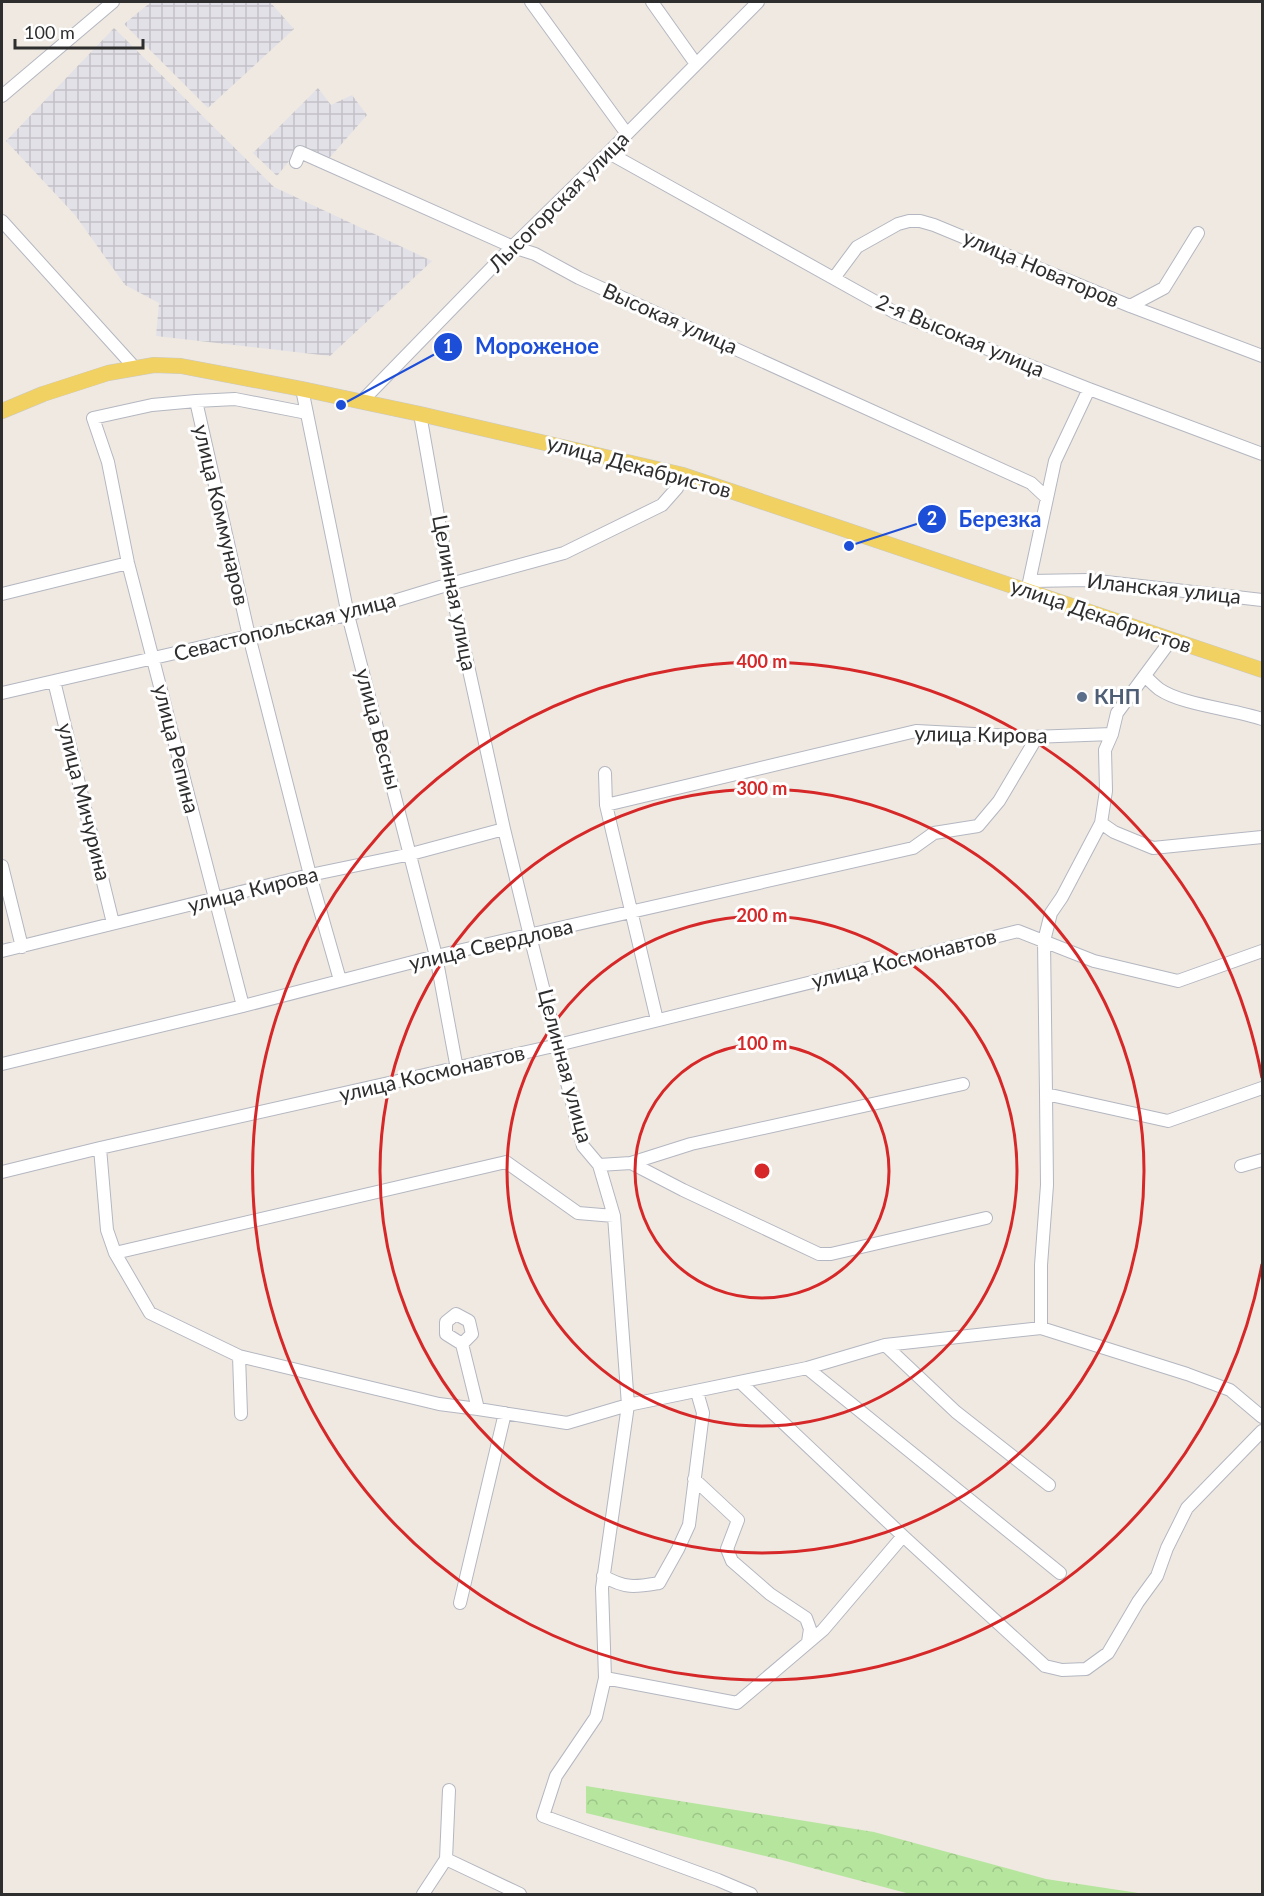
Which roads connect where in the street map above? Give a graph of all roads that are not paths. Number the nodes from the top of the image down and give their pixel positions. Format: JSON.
{"nodes":[{"id":1,"x":113,"y":2,"type":"edge"},
{"id":2,"x":531,"y":2,"type":"edge"},
{"id":3,"x":652,"y":2,"type":"edge"},
{"id":4,"x":758,"y":2,"type":"edge"},
{"id":5,"x":696,"y":64,"type":"junction"},
{"id":6,"x":2,"y":96,"type":"edge"},
{"id":7,"x":627,"y":134,"type":"junction"},
{"id":8,"x":609,"y":153,"type":"junction"},
{"id":9,"x":296,"y":162,"type":"dead end"},
{"id":10,"x":2,"y":222,"type":"edge"},
{"id":11,"x":1198,"y":233,"type":"dead end"},
{"id":12,"x":513,"y":247,"type":"junction"},
{"id":13,"x":834,"y":278,"type":"junction"},
{"id":14,"x":1130,"y":306,"type":"junction"},
{"id":15,"x":1263,"y":356,"type":"edge"},
{"id":16,"x":135,"y":368,"type":"junction"},
{"id":17,"x":302,"y":389,"type":"junction"},
{"id":18,"x":1089,"y":389,"type":"junction"},
{"id":19,"x":196,"y":401,"type":"junction"},
{"id":20,"x":361,"y":402,"type":"junction"},
{"id":21,"x":2,"y":411,"type":"edge"},
{"id":22,"x":307,"y":413,"type":"junction"},
{"id":23,"x":420,"y":414,"type":"junction"},
{"id":24,"x":1263,"y":454,"type":"edge"},
{"id":25,"x":683,"y":475,"type":"junction"},
{"id":26,"x":1052,"y":476,"type":"junction"},
{"id":27,"x":1031,"y":483,"type":"junction"},
{"id":28,"x":1047,"y":498,"type":"junction"},
{"id":29,"x":128,"y":563,"type":"junction"},
{"id":30,"x":450,"y":584,"type":"junction"},
{"id":31,"x":1028,"y":586,"type":"junction"},
{"id":32,"x":2,"y":594,"type":"edge"},
{"id":33,"x":1263,"y":600,"type":"edge"},
{"id":34,"x":348,"y":615,"type":"junction"},
{"id":35,"x":249,"y":636,"type":"junction"},
{"id":36,"x":1171,"y":640,"type":"junction"},
{"id":37,"x":153,"y":658,"type":"junction"},
{"id":38,"x":1263,"y":670,"type":"edge"},
{"id":39,"x":1145,"y":676,"type":"junction"},
{"id":40,"x":54,"y":681,"type":"junction"},
{"id":41,"x":2,"y":693,"type":"edge"},
{"id":42,"x":1263,"y":719,"type":"edge"},
{"id":43,"x":1112,"y":734,"type":"junction"},
{"id":44,"x":1037,"y":737,"type":"junction"},
{"id":45,"x":605,"y":773,"type":"dead end"},
{"id":46,"x":606,"y":805,"type":"junction"},
{"id":47,"x":1101,"y":823,"type":"junction"},
{"id":48,"x":504,"y":829,"type":"junction"},
{"id":49,"x":1263,"y":837,"type":"edge"},
{"id":50,"x":411,"y":854,"type":"junction"},
{"id":51,"x":2,"y":866,"type":"edge"},
{"id":52,"x":310,"y":875,"type":"junction"},
{"id":53,"x":215,"y":899,"type":"junction"},
{"id":54,"x":633,"y":912,"type":"junction"},
{"id":55,"x":114,"y":923,"type":"junction"},
{"id":56,"x":530,"y":936,"type":"junction"},
{"id":57,"x":1044,"y":941,"type":"junction"},
{"id":58,"x":22,"y":947,"type":"junction"},
{"id":59,"x":2,"y":951,"type":"edge"},
{"id":60,"x":1263,"y":951,"type":"edge"},
{"id":61,"x":436,"y":956,"type":"junction"},
{"id":62,"x":340,"y":980,"type":"junction"},
{"id":63,"x":243,"y":1006,"type":"junction"},
{"id":64,"x":657,"y":1020,"type":"junction"},
{"id":65,"x":558,"y":1045,"type":"junction"},
{"id":66,"x":2,"y":1064,"type":"edge"},
{"id":67,"x":457,"y":1069,"type":"junction"},
{"id":68,"x":963,"y":1084,"type":"dead end"},
{"id":69,"x":1263,"y":1088,"type":"edge"},
{"id":70,"x":1046,"y":1094,"type":"junction"},
{"id":71,"x":100,"y":1148,"type":"junction"},
{"id":72,"x":1263,"y":1160,"type":"edge"},
{"id":73,"x":631,"y":1163,"type":"junction"},
{"id":74,"x":599,"y":1165,"type":"junction"},
{"id":75,"x":1241,"y":1166,"type":"dead end"},
{"id":76,"x":2,"y":1172,"type":"edge"},
{"id":77,"x":614,"y":1216,"type":"junction"},
{"id":78,"x":986,"y":1218,"type":"dead end"},
{"id":79,"x":115,"y":1253,"type":"junction"},
{"id":80,"x":1041,"y":1328,"type":"junction"},
{"id":81,"x":462,"y":1344,"type":"dead end"},
{"id":82,"x":885,"y":1345,"type":"junction"},
{"id":83,"x":239,"y":1356,"type":"junction"},
{"id":84,"x":807,"y":1368,"type":"junction"},
{"id":85,"x":741,"y":1383,"type":"junction"},
{"id":86,"x":697,"y":1392,"type":"junction"},
{"id":87,"x":628,"y":1405,"type":"junction"},
{"id":88,"x":478,"y":1409,"type":"junction"},
{"id":89,"x":505,"y":1413,"type":"junction"},
{"id":90,"x":241,"y":1414,"type":"dead end"},
{"id":91,"x":1263,"y":1416,"type":"edge"},
{"id":92,"x":1263,"y":1431,"type":"edge"},
{"id":93,"x":694,"y":1479,"type":"junction"},
{"id":94,"x":1049,"y":1485,"type":"dead end"},
{"id":95,"x":903,"y":1536,"type":"junction"},
{"id":96,"x":1060,"y":1573,"type":"dead end"},
{"id":97,"x":603,"y":1576,"type":"junction"},
{"id":98,"x":460,"y":1603,"type":"dead end"},
{"id":99,"x":808,"y":1642,"type":"junction"},
{"id":100,"x":605,"y":1678,"type":"junction"},
{"id":101,"x":449,"y":1790,"type":"dead end"},
{"id":102,"x":446,"y":1859,"type":"junction"},
{"id":103,"x":423,"y":1894,"type":"edge"},
{"id":104,"x":520,"y":1894,"type":"edge"},
{"id":105,"x":751,"y":1894,"type":"edge"}],
"edges":[{"from":1,"to":6,"type":"street"},
{"from":2,"to":7,"type":"street"},
{"from":3,"to":5,"type":"street"},
{"from":4,"to":5,"type":"street","name":"Лысогорская улица"},
{"from":5,"to":7,"type":"street","name":"Лысогорская улица"},
{"from":7,"to":8,"type":"street","name":"Лысогорская улица"},
{"from":8,"to":12,"type":"street","name":"Лысогорская улица"},
{"from":8,"to":13,"type":"street","name":"2-я Высокая улица"},
{"from":9,"to":12,"type":"street","name":"Высокая улица"},
{"from":10,"to":16,"type":"street"},
{"from":11,"to":14,"type":"street"},
{"from":12,"to":20,"type":"street","name":"Лысогорская улица"},
{"from":12,"to":27,"type":"street","name":"Высокая улица"},
{"from":13,"to":14,"type":"street","name":"улица Новаторов"},
{"from":13,"to":18,"type":"street","name":"2-я Высокая улица"},
{"from":14,"to":15,"type":"street","name":"улица Новаторов"},
{"from":16,"to":17,"type":"main road","name":"улица Декабристов"},
{"from":16,"to":21,"type":"main road","name":"улица Декабристов"},
{"from":17,"to":20,"type":"main road","name":"улица Декабристов"},
{"from":17,"to":22,"type":"street","name":"улица Весны"},
{"from":18,"to":24,"type":"street","name":"2-я Высокая улица"},
{"from":18,"to":26,"type":"street"},
{"from":19,"to":22,"type":"street","name":"улица Коммунаров"},
{"from":19,"to":29,"type":"street","name":"улица Репина"},
{"from":19,"to":35,"type":"street","name":"улица Коммунаров"},
{"from":20,"to":23,"type":"main road","name":"улица Декабристов"},
{"from":22,"to":34,"type":"street","name":"улица Весны"},
{"from":23,"to":25,"type":"main road","name":"улица Декабристов"},
{"from":23,"to":30,"type":"street","name":"Целинная улица"},
{"from":25,"to":30,"type":"street","name":"Севастопольская улица"},
{"from":25,"to":31,"type":"main road","name":"улица Декабристов"},
{"from":26,"to":27,"type":"street"},
{"from":26,"to":28,"type":"street"},
{"from":27,"to":28,"type":"street","name":"Высокая улица"},
{"from":28,"to":31,"type":"street"},
{"from":29,"to":32,"type":"street"},
{"from":29,"to":37,"type":"street","name":"улица Репина"},
{"from":30,"to":34,"type":"street","name":"Севастопольская улица"},
{"from":30,"to":48,"type":"street","name":"Целинная улица"},
{"from":31,"to":33,"type":"street","name":"Иланская улица"},
{"from":31,"to":36,"type":"main road","name":"улица Декабристов"},
{"from":34,"to":35,"type":"street","name":"Севастопольская улица"},
{"from":34,"to":50,"type":"street","name":"улица Весны"},
{"from":35,"to":37,"type":"street","name":"Севастопольская улица"},
{"from":35,"to":52,"type":"street","name":"улица Коммунаров"},
{"from":36,"to":38,"type":"main road","name":"улица Декабристов"},
{"from":36,"to":39,"type":"street"},
{"from":37,"to":40,"type":"street","name":"Севастопольская улица"},
{"from":37,"to":53,"type":"street","name":"улица Репина"},
{"from":39,"to":42,"type":"street"},
{"from":39,"to":43,"type":"street"},
{"from":40,"to":41,"type":"street","name":"Севастопольская улица"},
{"from":40,"to":55,"type":"street","name":"улица Мичурина"},
{"from":43,"to":44,"type":"street","name":"улица Кирова"},
{"from":43,"to":47,"type":"street"},
{"from":44,"to":46,"type":"street","name":"улица Кирова"},
{"from":44,"to":54,"type":"street","name":"улица Свердлова"},
{"from":45,"to":46,"type":"street"},
{"from":46,"to":54,"type":"street"},
{"from":47,"to":49,"type":"street"},
{"from":47,"to":57,"type":"street"},
{"from":48,"to":50,"type":"street","name":"улица Кирова"},
{"from":48,"to":56,"type":"street","name":"Целинная улица"},
{"from":50,"to":52,"type":"street","name":"улица Кирова"},
{"from":50,"to":61,"type":"street","name":"улица Весны"},
{"from":51,"to":58,"type":"street"},
{"from":52,"to":53,"type":"street","name":"улица Кирова"},
{"from":52,"to":62,"type":"street","name":"улица Коммунаров"},
{"from":53,"to":55,"type":"street","name":"улица Кирова"},
{"from":53,"to":63,"type":"street","name":"улица Репина"},
{"from":54,"to":56,"type":"street","name":"улица Свердлова"},
{"from":54,"to":64,"type":"street"},
{"from":55,"to":58,"type":"street","name":"улица Кирова"},
{"from":56,"to":61,"type":"street","name":"улица Свердлова"},
{"from":56,"to":65,"type":"street","name":"Целинная улица"},
{"from":57,"to":60,"type":"street","name":"улица Космонавтов"},
{"from":57,"to":64,"type":"street","name":"улица Космонавтов"},
{"from":57,"to":70,"type":"street"},
{"from":58,"to":59,"type":"street","name":"улица Кирова"},
{"from":61,"to":62,"type":"street","name":"улица Свердлова"},
{"from":61,"to":67,"type":"street","name":"улица Весны"},
{"from":62,"to":63,"type":"street","name":"улица Свердлова"},
{"from":63,"to":66,"type":"street","name":"улица Свердлова"},
{"from":64,"to":65,"type":"street","name":"улица Космонавтов"},
{"from":65,"to":67,"type":"street","name":"улица Космонавтов"},
{"from":65,"to":74,"type":"street","name":"Целинная улица"},
{"from":67,"to":71,"type":"street","name":"улица Космонавтов"},
{"from":68,"to":73,"type":"street"},
{"from":69,"to":70,"type":"street"},
{"from":70,"to":80,"type":"street"},
{"from":71,"to":76,"type":"street","name":"улица Космонавтов"},
{"from":71,"to":79,"type":"street"},
{"from":72,"to":75,"type":"street"},
{"from":73,"to":74,"type":"street"},
{"from":73,"to":78,"type":"street"},
{"from":74,"to":77,"type":"street","name":"Целинная улица"},
{"from":77,"to":79,"type":"street"},
{"from":77,"to":87,"type":"street","name":"Целинная улица"},
{"from":79,"to":83,"type":"street"},
{"from":80,"to":82,"type":"street"},
{"from":80,"to":91,"type":"street"},
{"from":81,"to":88,"type":"street"},
{"from":82,"to":84,"type":"street"},
{"from":82,"to":94,"type":"street"},
{"from":83,"to":88,"type":"street"},
{"from":83,"to":90,"type":"street"},
{"from":84,"to":85,"type":"street"},
{"from":84,"to":96,"type":"street"},
{"from":85,"to":86,"type":"street"},
{"from":85,"to":95,"type":"street"},
{"from":86,"to":87,"type":"street"},
{"from":86,"to":93,"type":"street"},
{"from":87,"to":89,"type":"street"},
{"from":87,"to":97,"type":"street","name":"Целинная улица"},
{"from":88,"to":89,"type":"street"},
{"from":89,"to":98,"type":"street"},
{"from":92,"to":95,"type":"street"},
{"from":93,"to":97,"type":"street"},
{"from":93,"to":99,"type":"street"},
{"from":95,"to":99,"type":"street"},
{"from":97,"to":100,"type":"street","name":"Целинная улица"},
{"from":99,"to":100,"type":"street"},
{"from":100,"to":105,"type":"street","name":"Целинная улица"},
{"from":101,"to":102,"type":"street"},
{"from":102,"to":103,"type":"street"},
{"from":102,"to":104,"type":"street"}]}
